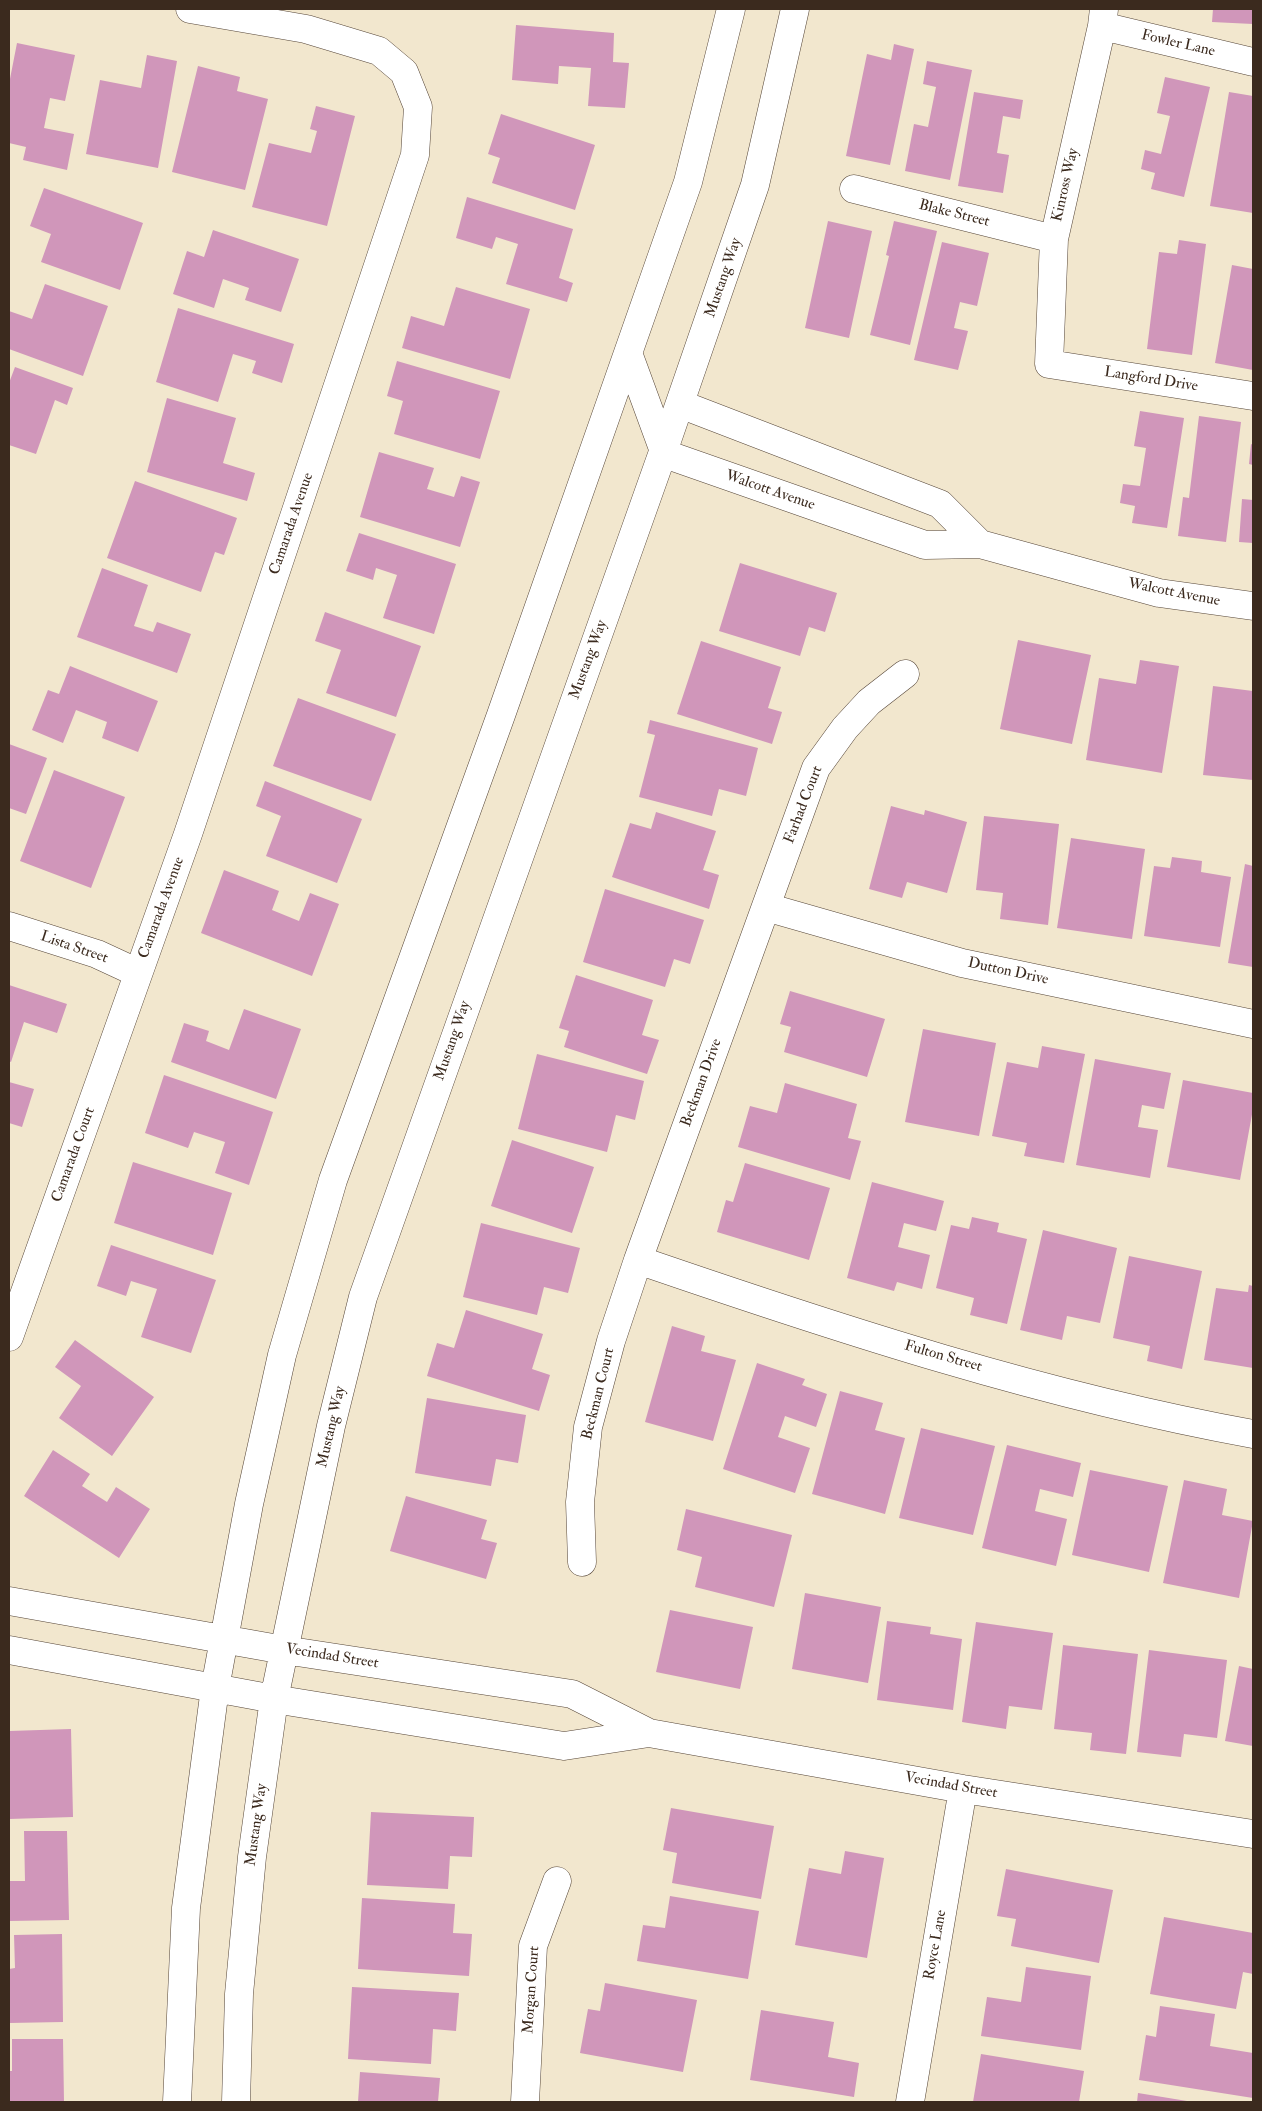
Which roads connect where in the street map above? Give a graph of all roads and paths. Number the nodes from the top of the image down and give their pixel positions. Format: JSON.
{"nodes":[{"id":1,"x":190,"y":9,"type":"edge"},
{"id":2,"x":731,"y":9,"type":"edge"},
{"id":3,"x":795,"y":9,"type":"edge"},
{"id":4,"x":1103,"y":17,"type":"edge"},
{"id":5,"x":1253,"y":62,"type":"edge"},
{"id":6,"x":854,"y":189,"type":"dead end"},
{"id":7,"x":1054,"y":239,"type":"junction"},
{"id":8,"x":628,"y":352,"type":"junction"},
{"id":9,"x":1049,"y":364,"type":"joint"},
{"id":10,"x":1253,"y":396,"type":"edge"},
{"id":11,"x":680,"y":404,"type":"junction"},
{"id":12,"x":663,"y":452,"type":"junction"},
{"id":13,"x":980,"y":544,"type":"junction"},
{"id":14,"x":1253,"y":606,"type":"edge"},
{"id":15,"x":905,"y":674,"type":"dead end"},
{"id":16,"x":766,"y":907,"type":"junction"},
{"id":17,"x":9,"y":926,"type":"edge"},
{"id":18,"x":138,"y":973,"type":"junction"},
{"id":19,"x":1253,"y":1024,"type":"edge"},
{"id":20,"x":638,"y":1260,"type":"junction"},
{"id":21,"x":9,"y":1337,"type":"edge"},
{"id":22,"x":1253,"y":1434,"type":"edge"},
{"id":23,"x":582,"y":1562,"type":"dead end"},
{"id":24,"x":9,"y":1601,"type":"edge"},
{"id":25,"x":224,"y":1639,"type":"junction"},
{"id":26,"x":9,"y":1650,"type":"edge"},
{"id":27,"x":284,"y":1650,"type":"junction"},
{"id":28,"x":215,"y":1688,"type":"junction"},
{"id":29,"x":274,"y":1699,"type":"junction"},
{"id":30,"x":649,"y":1733,"type":"junction"},
{"id":31,"x":963,"y":1789,"type":"junction"},
{"id":32,"x":1253,"y":1834,"type":"edge"},
{"id":33,"x":557,"y":1881,"type":"dead end"},
{"id":34,"x":176,"y":2102,"type":"edge"},
{"id":35,"x":236,"y":2102,"type":"edge"},
{"id":36,"x":525,"y":2102,"type":"edge"},
{"id":37,"x":910,"y":2102,"type":"edge"}],
"edges":[{"from":1,"to":18,"type":"street","name":"Camarada Avenue"},
{"from":2,"to":8,"type":"street"},
{"from":3,"to":11,"type":"street","name":"Mustang Way"},
{"from":4,"to":5,"type":"street","name":"Fowler Lane"},
{"from":4,"to":7,"type":"street","name":"Kinross Way"},
{"from":6,"to":7,"type":"street","name":"Blake Street"},
{"from":7,"to":9,"type":"street","name":"Kinross Way"},
{"from":8,"to":12,"type":"street"},
{"from":8,"to":25,"type":"street"},
{"from":9,"to":10,"type":"street","name":"Langford Drive"},
{"from":11,"to":12,"type":"street","name":"Mustang Way"},
{"from":11,"to":13,"type":"street","name":"Walcott Avenue"},
{"from":12,"to":13,"type":"street","name":"Walcott Avenue"},
{"from":12,"to":27,"type":"street","name":"Mustang Way"},
{"from":13,"to":14,"type":"street","name":"Walcott Avenue"},
{"from":15,"to":16,"type":"street","name":"Farhad Court"},
{"from":16,"to":19,"type":"street","name":"Dutton Drive"},
{"from":16,"to":20,"type":"street","name":"Beckman Drive"},
{"from":17,"to":18,"type":"street","name":"Lista Street"},
{"from":18,"to":21,"type":"street","name":"Camarada Court"},
{"from":20,"to":22,"type":"street","name":"Fulton Street"},
{"from":20,"to":23,"type":"street","name":"Beckman Court"},
{"from":24,"to":25,"type":"street","name":"Vecindad Street"},
{"from":25,"to":27,"type":"street","name":"Vecindad Street"},
{"from":25,"to":28,"type":"street"},
{"from":26,"to":28,"type":"street","name":"Vecindad Street"},
{"from":27,"to":29,"type":"street","name":"Mustang Way"},
{"from":27,"to":30,"type":"street","name":"Vecindad Street"},
{"from":28,"to":29,"type":"street","name":"Vecindad Street"},
{"from":28,"to":34,"type":"street"},
{"from":29,"to":30,"type":"street","name":"Vecindad Street"},
{"from":29,"to":35,"type":"street","name":"Mustang Way"},
{"from":30,"to":31,"type":"street","name":"Vecindad Street"},
{"from":31,"to":32,"type":"street","name":"Vecindad Street"},
{"from":31,"to":37,"type":"street","name":"Royce Lane"},
{"from":33,"to":36,"type":"street","name":"Morgan Court"}]}
